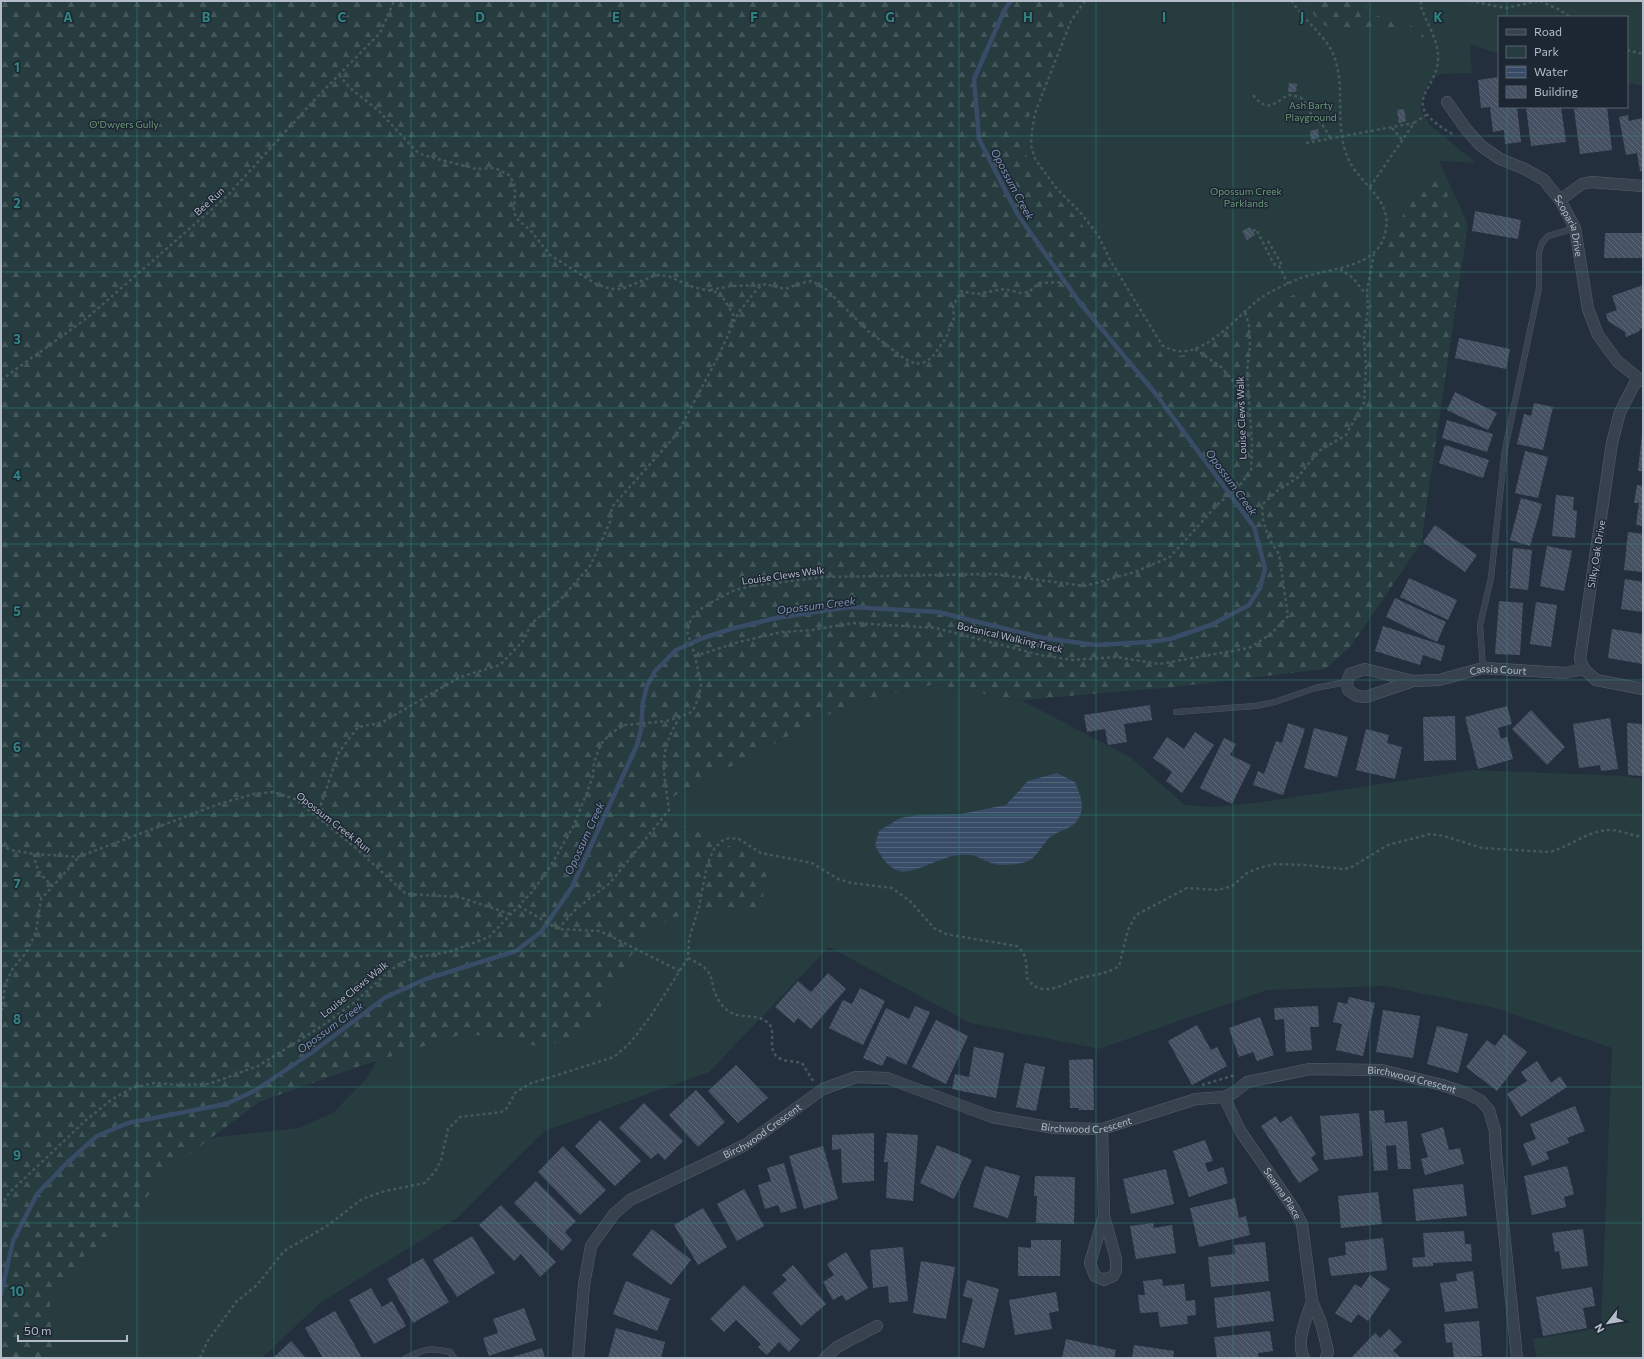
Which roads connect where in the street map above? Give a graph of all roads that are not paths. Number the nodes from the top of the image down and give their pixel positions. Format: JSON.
{"nodes":[{"id":1,"x":1447,"y":102,"type":"dead end"},
{"id":2,"x":1643,"y":186,"type":"edge"},
{"id":3,"x":1560,"y":200,"type":"junction"},
{"id":4,"x":1575,"y":228,"type":"junction"},
{"id":5,"x":1640,"y":380,"type":"edge"},
{"id":6,"x":1483,"y":668,"type":"junction"},
{"id":7,"x":1584,"y":669,"type":"junction"},
{"id":8,"x":1413,"y":681,"type":"junction"},
{"id":9,"x":1347,"y":682,"type":"junction"},
{"id":10,"x":1643,"y":689,"type":"edge"},
{"id":11,"x":1176,"y":712,"type":"dead end"},
{"id":12,"x":1224,"y":1097,"type":"junction"},
{"id":13,"x":1102,"y":1129,"type":"junction"},
{"id":14,"x":1104,"y":1216,"type":"junction"},
{"id":15,"x":1312,"y":1301,"type":"junction"},
{"id":16,"x":877,"y":1326,"type":"dead end"},
{"id":17,"x":406,"y":1358,"type":"edge"},
{"id":18,"x":454,"y":1358,"type":"edge"},
{"id":19,"x":578,"y":1358,"type":"edge"},
{"id":20,"x":825,"y":1358,"type":"edge"},
{"id":21,"x":1304,"y":1358,"type":"edge"},
{"id":22,"x":1326,"y":1358,"type":"edge"},
{"id":23,"x":1516,"y":1358,"type":"edge"}],
"edges":[{"from":1,"to":3,"type":"street","name":"Scoparia Drive"},
{"from":2,"to":3,"type":"street"},
{"from":3,"to":4,"type":"street","name":"Scoparia Drive"},
{"from":4,"to":5,"type":"street","name":"Scoparia Drive"},
{"from":4,"to":6,"type":"lane"},
{"from":5,"to":7,"type":"street","name":"Silky Oak Drive"},
{"from":6,"to":7,"type":"street","name":"Cassia Court"},
{"from":6,"to":8,"type":"street","name":"Cassia Court"},
{"from":7,"to":10,"type":"street"},
{"from":8,"to":9,"type":"street","name":"Cassia Court"},
{"from":8,"to":9,"type":"street","name":"Cassia Court"},
{"from":9,"to":11,"type":"lane"},
{"from":12,"to":13,"type":"street","name":"Birchwood Crescent"},
{"from":12,"to":15,"type":"street","name":"Seanna Place"},
{"from":12,"to":23,"type":"street","name":"Birchwood Crescent"},
{"from":13,"to":14,"type":"street"},
{"from":13,"to":19,"type":"street","name":"Birchwood Crescent"},
{"from":14,"to":14,"type":"street"},
{"from":15,"to":21,"type":"street","name":"Seanna Place"},
{"from":15,"to":22,"type":"street","name":"Seanna Place"},
{"from":16,"to":20,"type":"street"},
{"from":17,"to":18,"type":"lane"}]}
